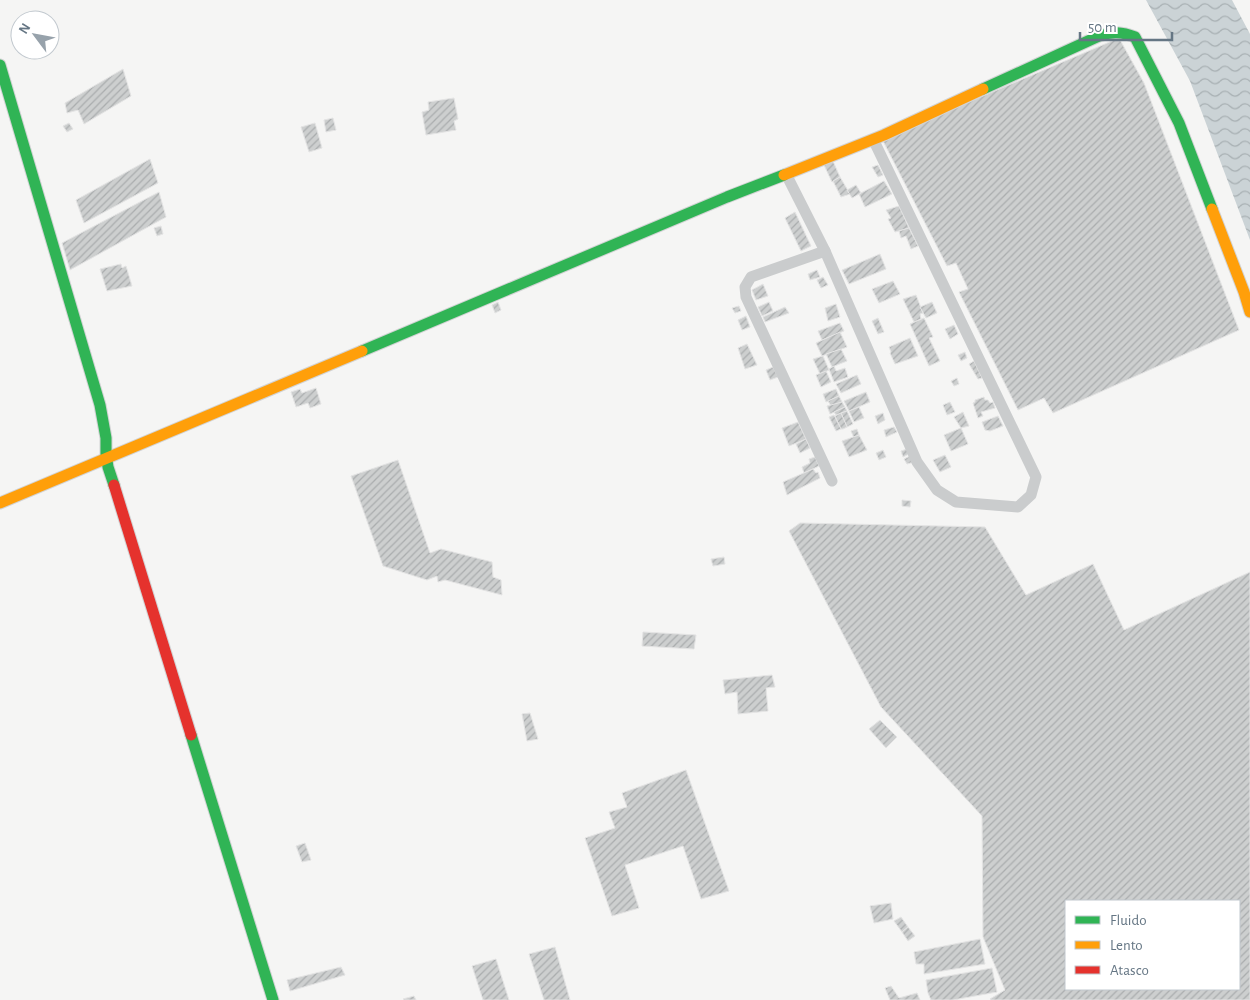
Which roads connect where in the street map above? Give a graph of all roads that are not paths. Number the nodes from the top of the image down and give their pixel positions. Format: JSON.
{"nodes":[{"id":1,"x":0,"y":66,"type":"edge"},
{"id":2,"x":872,"y":139,"type":"junction"},
{"id":3,"x":786,"y":174,"type":"junction"},
{"id":4,"x":825,"y":251,"type":"junction"},
{"id":5,"x":1250,"y":312,"type":"edge"},
{"id":6,"x":107,"y":458,"type":"junction"},
{"id":7,"x":832,"y":480,"type":"dead end"},
{"id":8,"x":0,"y":502,"type":"edge"},
{"id":9,"x":273,"y":1000,"type":"edge"}],
"edges":[{"from":1,"to":6,"type":"street"},
{"from":2,"to":3,"type":"street"},
{"from":2,"to":4,"type":"street"},
{"from":2,"to":5,"type":"street"},
{"from":3,"to":4,"type":"street"},
{"from":3,"to":6,"type":"street"},
{"from":4,"to":7,"type":"street"},
{"from":6,"to":8,"type":"street"},
{"from":6,"to":9,"type":"street"}]}
